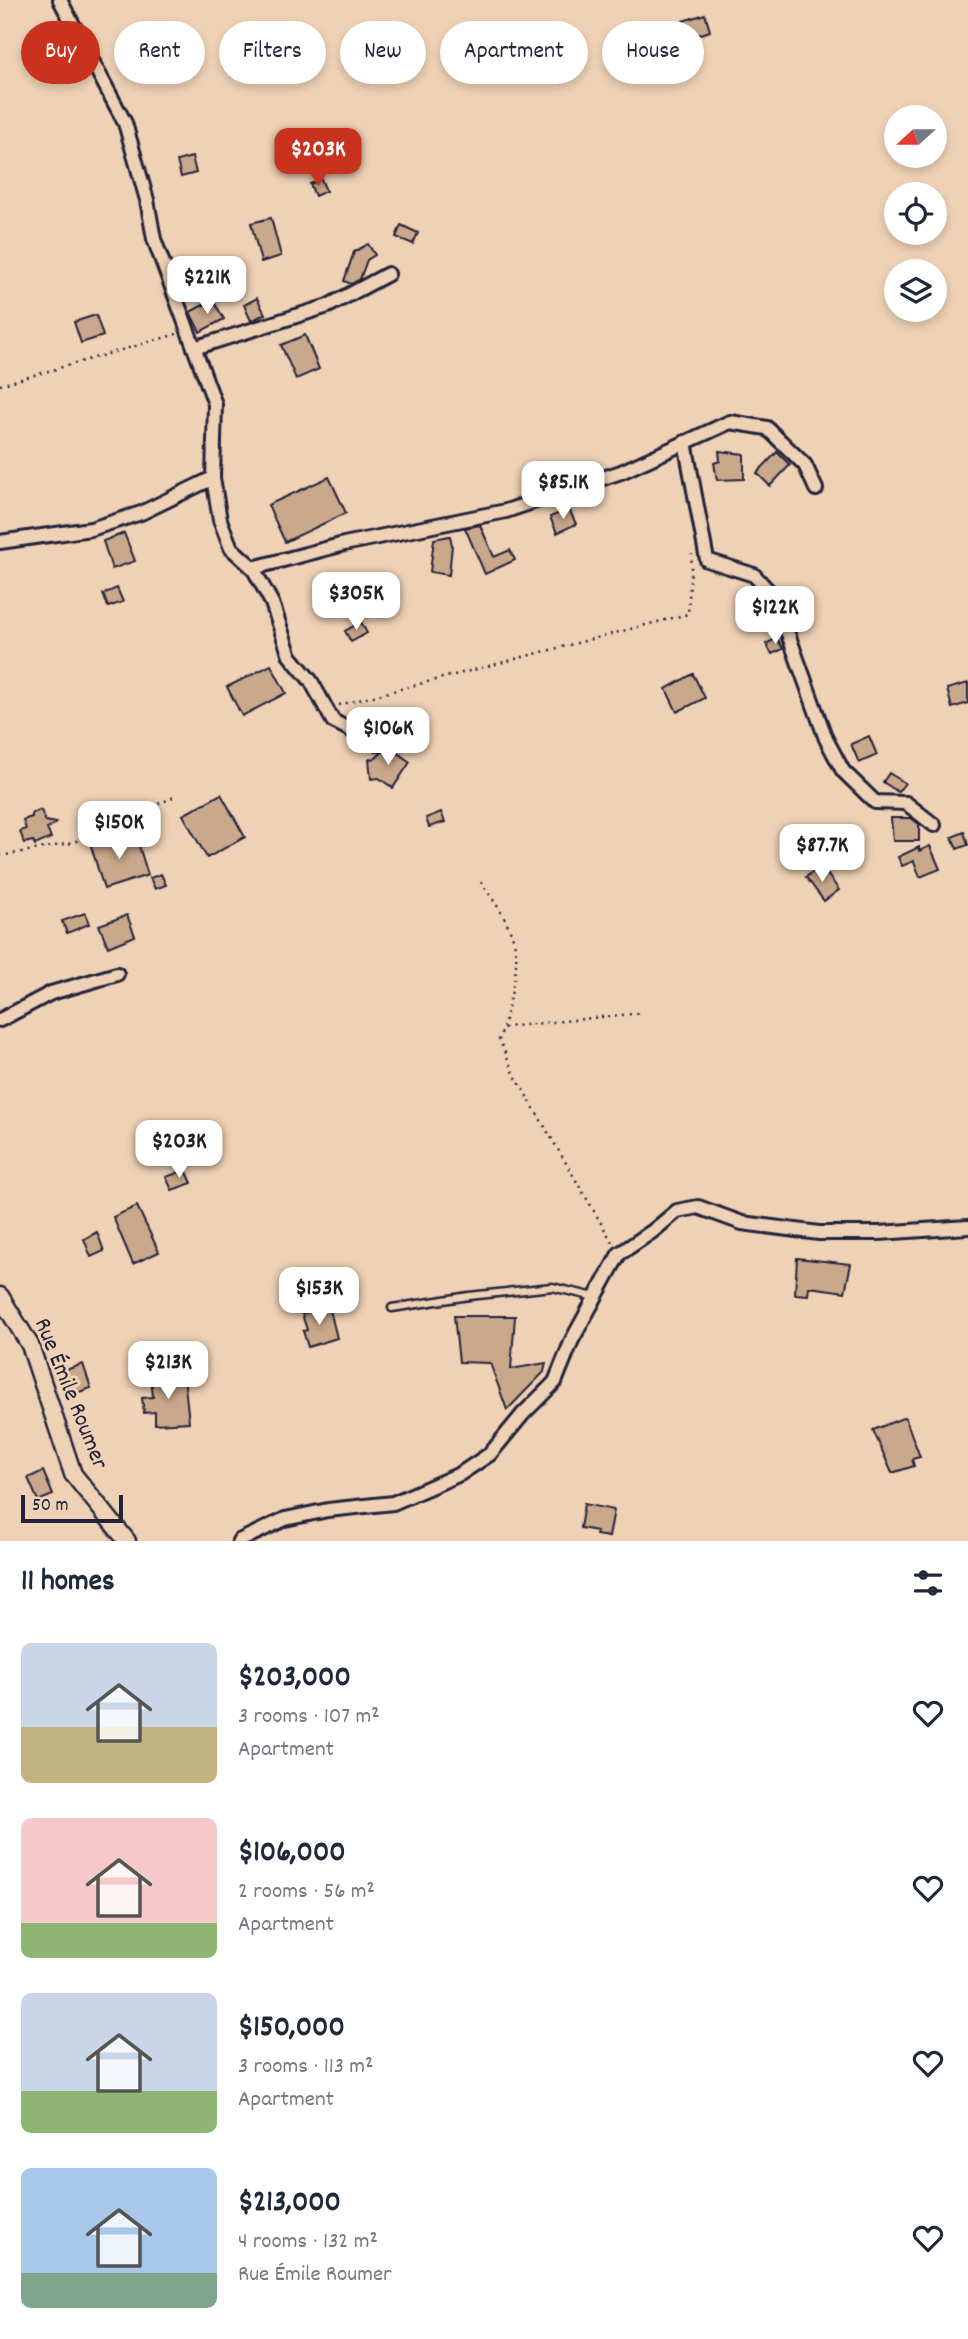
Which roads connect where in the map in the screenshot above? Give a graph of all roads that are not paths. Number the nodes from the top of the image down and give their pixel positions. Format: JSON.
{"nodes":[{"id":1,"x":60,"y":0,"type":"edge"},
{"id":2,"x":388,"y":274,"type":"dead end"},
{"id":3,"x":194,"y":348,"type":"junction"},
{"id":4,"x":685,"y":442,"type":"junction"},
{"id":5,"x":213,"y":478,"type":"junction"},
{"id":6,"x":816,"y":489,"type":"dead end"},
{"id":7,"x":0,"y":542,"type":"edge"},
{"id":8,"x":253,"y":568,"type":"junction"},
{"id":9,"x":378,"y":744,"type":"dead end"},
{"id":10,"x":934,"y":825,"type":"dead end"},
{"id":11,"x":117,"y":974,"type":"dead end"},
{"id":12,"x":0,"y":1020,"type":"edge"},
{"id":13,"x":968,"y":1227,"type":"edge"},
{"id":14,"x":0,"y":1296,"type":"edge"},
{"id":15,"x":595,"y":1297,"type":"junction"},
{"id":16,"x":392,"y":1308,"type":"dead end"},
{"id":17,"x":127,"y":1541,"type":"edge"},
{"id":18,"x":239,"y":1541,"type":"edge"}],
"edges":[{"from":1,"to":3,"type":"street"},
{"from":2,"to":3,"type":"street"},
{"from":3,"to":5,"type":"street"},
{"from":4,"to":6,"type":"street"},
{"from":4,"to":8,"type":"street"},
{"from":4,"to":10,"type":"street"},
{"from":5,"to":7,"type":"street"},
{"from":5,"to":8,"type":"street"},
{"from":8,"to":9,"type":"street"},
{"from":11,"to":12,"type":"street"},
{"from":13,"to":15,"type":"street"},
{"from":14,"to":17,"type":"street","name":"Rue Émile Roumer"},
{"from":15,"to":16,"type":"lane"},
{"from":15,"to":18,"type":"street"}]}
